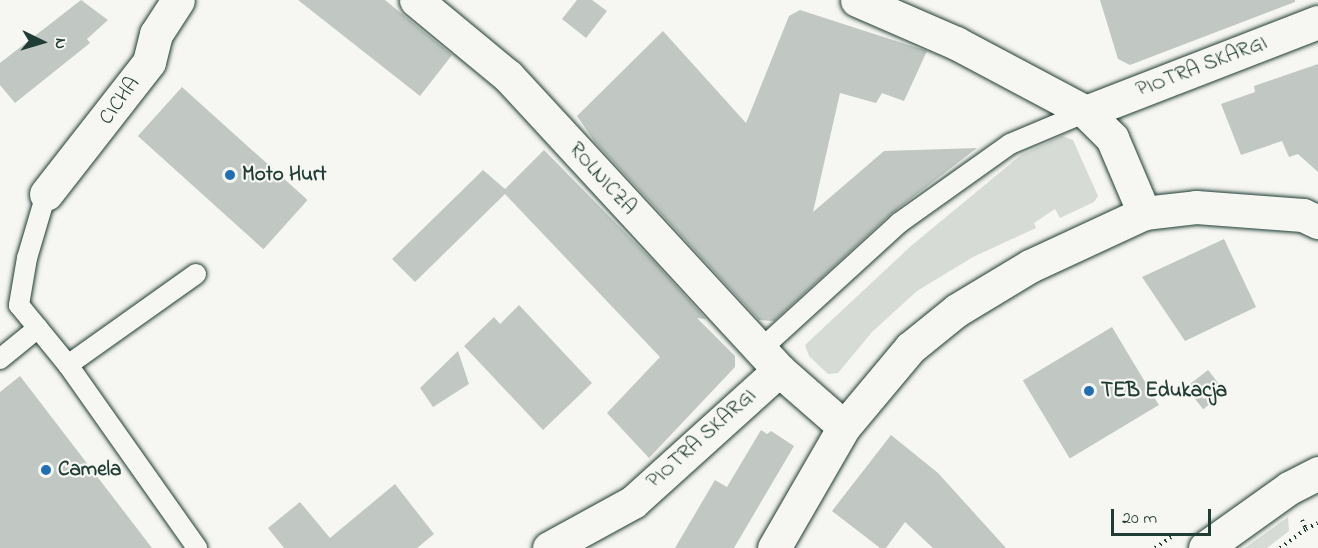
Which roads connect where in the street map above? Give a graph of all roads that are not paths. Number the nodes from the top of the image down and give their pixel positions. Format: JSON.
{"nodes":[{"id":1,"x":178,"y":0,"type":"edge"},
{"id":2,"x":416,"y":0,"type":"edge"},
{"id":3,"x":857,"y":0,"type":"edge"},
{"id":4,"x":1318,"y":22,"type":"edge"},
{"id":5,"x":1086,"y":112,"type":"junction"},
{"id":6,"x":46,"y":195,"type":"joint"},
{"id":7,"x":1144,"y":213,"type":"junction"},
{"id":8,"x":1318,"y":222,"type":"edge"},
{"id":9,"x":196,"y":274,"type":"dead end"},
{"id":10,"x":38,"y":328,"type":"junction"},
{"id":11,"x":0,"y":359,"type":"edge"},
{"id":12,"x":769,"y":360,"type":"junction"},
{"id":13,"x":68,"y":365,"type":"junction"},
{"id":14,"x":844,"y":427,"type":"junction"},
{"id":15,"x":1318,"y":473,"type":"edge"},
{"id":16,"x":196,"y":548,"type":"edge"},
{"id":17,"x":549,"y":548,"type":"edge"},
{"id":18,"x":774,"y":548,"type":"edge"},
{"id":19,"x":1204,"y":548,"type":"edge"}],
"edges":[{"from":1,"to":6,"type":"street","name":"CICHA"},
{"from":2,"to":12,"type":"street","name":"ROLNICZA"},
{"from":3,"to":5,"type":"street"},
{"from":4,"to":5,"type":"street","name":"PIOTRA SKARGI"},
{"from":5,"to":7,"type":"street"},
{"from":5,"to":12,"type":"lane"},
{"from":6,"to":10,"type":"lane"},
{"from":7,"to":8,"type":"street"},
{"from":7,"to":14,"type":"street"},
{"from":9,"to":13,"type":"lane"},
{"from":10,"to":11,"type":"lane"},
{"from":10,"to":13,"type":"lane"},
{"from":12,"to":14,"type":"street"},
{"from":12,"to":17,"type":"street","name":"PIOTRA SKARGI"},
{"from":13,"to":16,"type":"lane"},
{"from":14,"to":18,"type":"street"},
{"from":15,"to":19,"type":"street"}]}
